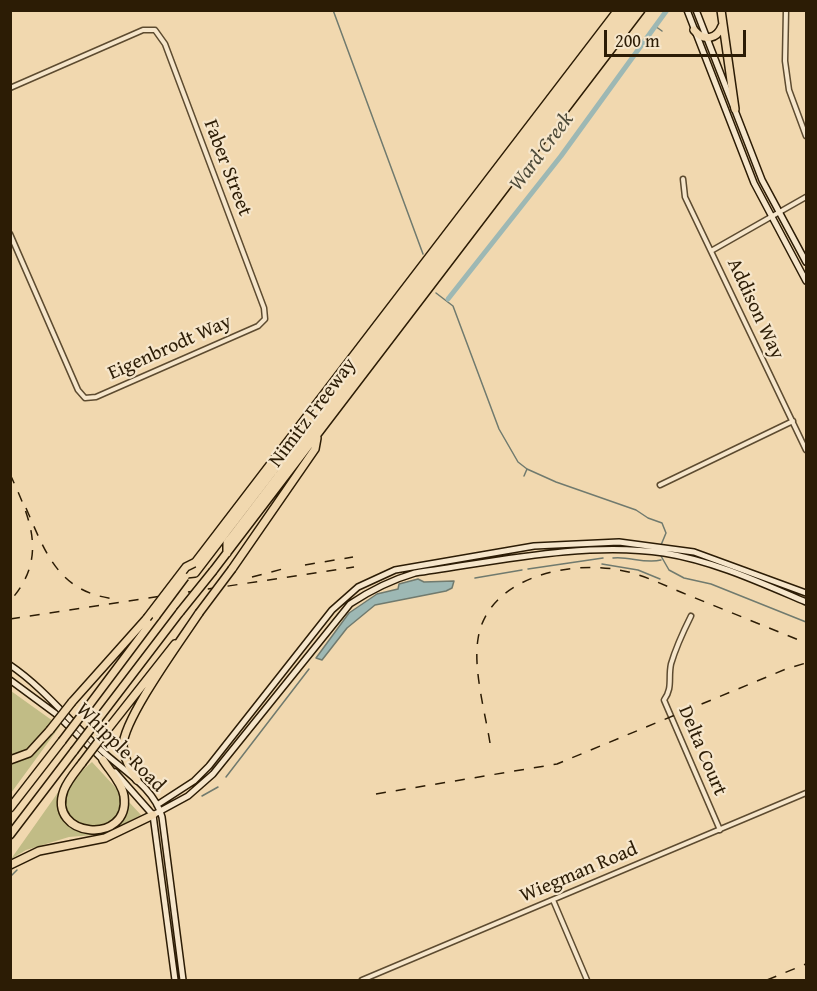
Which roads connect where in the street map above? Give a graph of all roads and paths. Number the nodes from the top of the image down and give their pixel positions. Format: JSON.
{"nodes":[{"id":1,"x":613,"y":10,"type":"edge"},
{"id":2,"x":618,"y":10,"type":"edge"},
{"id":3,"x":626,"y":10,"type":"edge"},
{"id":4,"x":634,"y":10,"type":"edge"},
{"id":5,"x":641,"y":10,"type":"edge"},
{"id":6,"x":696,"y":10,"type":"edge"},
{"id":7,"x":721,"y":10,"type":"edge"},
{"id":8,"x":786,"y":10,"type":"edge"},
{"id":9,"x":687,"y":11,"type":"edge"},
{"id":10,"x":723,"y":23,"type":"junction"},
{"id":11,"x":694,"y":30,"type":"junction"},
{"id":12,"x":707,"y":38,"type":"junction"},
{"id":13,"x":594,"y":42,"type":"junction"},
{"id":14,"x":10,"y":88,"type":"edge"},
{"id":15,"x":735,"y":109,"type":"junction"},
{"id":16,"x":807,"y":136,"type":"edge"},
{"id":17,"x":683,"y":179,"type":"dead end"},
{"id":18,"x":807,"y":197,"type":"edge"},
{"id":19,"x":779,"y":212,"type":"junction"},
{"id":20,"x":771,"y":217,"type":"junction"},
{"id":21,"x":10,"y":234,"type":"edge"},
{"id":22,"x":711,"y":251,"type":"junction"},
{"id":23,"x":807,"y":262,"type":"edge"},
{"id":24,"x":807,"y":281,"type":"edge"},
{"id":25,"x":265,"y":319,"type":"joint"},
{"id":26,"x":792,"y":422,"type":"junction"},
{"id":27,"x":317,"y":436,"type":"junction"},
{"id":28,"x":807,"y":450,"type":"edge"},
{"id":29,"x":660,"y":485,"type":"dead end"},
{"id":30,"x":534,"y":546,"type":"junction"},
{"id":31,"x":642,"y":547,"type":"junction"},
{"id":32,"x":227,"y":553,"type":"junction"},
{"id":33,"x":531,"y":556,"type":"junction"},
{"id":34,"x":194,"y":563,"type":"junction"},
{"id":35,"x":186,"y":574,"type":"junction"},
{"id":36,"x":807,"y":593,"type":"edge"},
{"id":37,"x":807,"y":602,"type":"edge"},
{"id":38,"x":199,"y":613,"type":"junction"},
{"id":39,"x":691,"y":616,"type":"dead end"},
{"id":40,"x":302,"y":649,"type":"junction"},
{"id":41,"x":306,"y":656,"type":"junction"},
{"id":42,"x":10,"y":665,"type":"edge"},
{"id":43,"x":10,"y":680,"type":"edge"},
{"id":44,"x":10,"y":759,"type":"edge"},
{"id":45,"x":103,"y":760,"type":"junction"},
{"id":46,"x":137,"y":780,"type":"junction"},
{"id":47,"x":807,"y":793,"type":"edge"},
{"id":48,"x":157,"y":805,"type":"junction"},
{"id":49,"x":10,"y":808,"type":"edge"},
{"id":50,"x":157,"y":813,"type":"junction"},
{"id":51,"x":720,"y":830,"type":"junction"},
{"id":52,"x":10,"y":835,"type":"edge"},
{"id":53,"x":10,"y":866,"type":"edge"},
{"id":54,"x":553,"y":900,"type":"junction"},
{"id":55,"x":175,"y":981,"type":"edge"},
{"id":56,"x":183,"y":981,"type":"edge"},
{"id":57,"x":362,"y":981,"type":"edge"},
{"id":58,"x":587,"y":981,"type":"edge"}],
"edges":[{"from":1,"to":13,"type":"highway"},
{"from":2,"to":13,"type":"highway","name":"Nimitz Freeway"},
{"from":3,"to":35,"type":"highway"},
{"from":4,"to":32,"type":"highway"},
{"from":5,"to":27,"type":"highway","name":"Nimitz Freeway"},
{"from":6,"to":12,"type":"main road"},
{"from":7,"to":10,"type":"highway"},
{"from":8,"to":16,"type":"street"},
{"from":9,"to":11,"type":"main road"},
{"from":10,"to":12,"type":"highway"},
{"from":10,"to":15,"type":"highway"},
{"from":11,"to":12,"type":"highway"},
{"from":11,"to":20,"type":"main road"},
{"from":12,"to":15,"type":"main road"},
{"from":13,"to":34,"type":"highway","name":"Nimitz Freeway"},
{"from":14,"to":25,"type":"street","name":"Faber Street"},
{"from":15,"to":19,"type":"main road"},
{"from":17,"to":22,"type":"street","name":"Addison Way"},
{"from":18,"to":19,"type":"street"},
{"from":19,"to":20,"type":"street"},
{"from":19,"to":23,"type":"main road"},
{"from":20,"to":22,"type":"street"},
{"from":20,"to":24,"type":"main road"},
{"from":21,"to":25,"type":"street","name":"Eigenbrodt Way"},
{"from":22,"to":26,"type":"street","name":"Addison Way"},
{"from":26,"to":28,"type":"street","name":"Addison Way"},
{"from":26,"to":29,"type":"street"},
{"from":27,"to":32,"type":"highway","name":"Nimitz Freeway"},
{"from":27,"to":38,"type":"highway","bridge":true},
{"from":30,"to":31,"type":"main road"},
{"from":30,"to":33,"type":"main road"},
{"from":30,"to":40,"type":"main road"},
{"from":31,"to":33,"type":"main road"},
{"from":31,"to":36,"type":"main road"},
{"from":31,"to":37,"type":"main road"},
{"from":32,"to":52,"type":"highway","name":"Nimitz Freeway","bridge":true},
{"from":33,"to":41,"type":"main road"},
{"from":34,"to":35,"type":"highway","name":"Nimitz Freeway"},
{"from":34,"to":44,"type":"highway","bridge":true},
{"from":35,"to":49,"type":"highway","name":"Nimitz Freeway","bridge":true},
{"from":38,"to":45,"type":"highway","bridge":true},
{"from":38,"to":46,"type":"highway"},
{"from":39,"to":51,"type":"street","name":"Delta Court"},
{"from":40,"to":41,"type":"main road"},
{"from":40,"to":48,"type":"main road"},
{"from":41,"to":50,"type":"main road"},
{"from":42,"to":46,"type":"main road","name":"Whipple Road"},
{"from":43,"to":45,"type":"main road","name":"Whipple Road"},
{"from":45,"to":50,"type":"main road","name":"Whipple Road"},
{"from":46,"to":48,"type":"main road","name":"Whipple Road"},
{"from":47,"to":51,"type":"street","name":"Wiegman Road"},
{"from":48,"to":50,"type":"main road"},
{"from":50,"to":53,"type":"highway"},
{"from":50,"to":55,"type":"main road","name":"Whipple Road"},
{"from":50,"to":56,"type":"main road","name":"Whipple Road"},
{"from":51,"to":54,"type":"street","name":"Wiegman Road"},
{"from":54,"to":57,"type":"street","name":"Wiegman Road"},
{"from":54,"to":58,"type":"street"}]}
